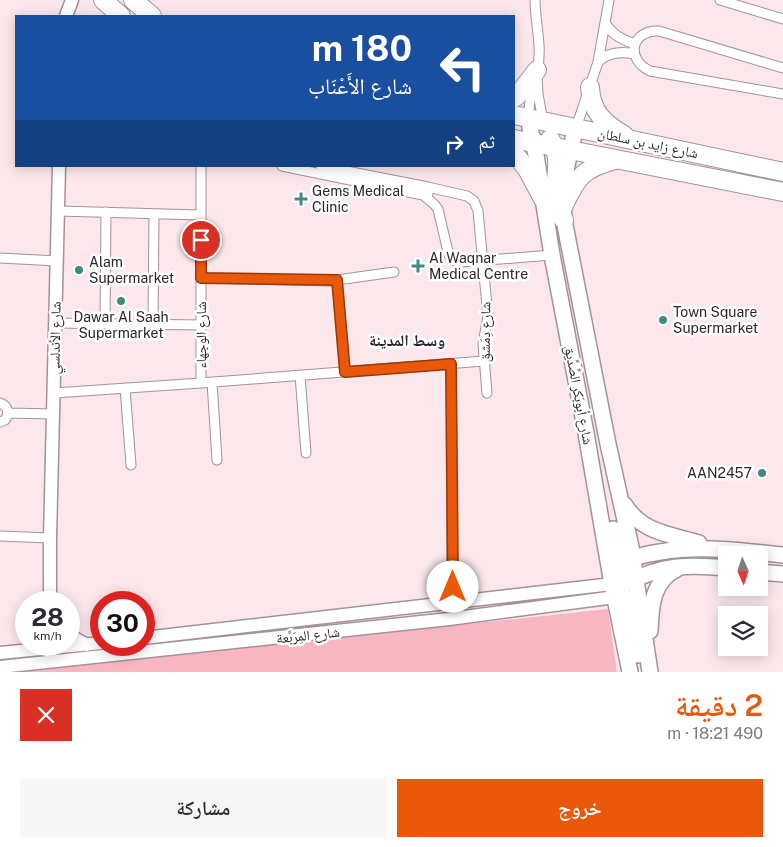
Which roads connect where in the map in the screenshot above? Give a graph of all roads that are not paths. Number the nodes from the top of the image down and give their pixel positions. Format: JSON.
{"nodes":[{"id":1,"x":66,"y":0,"type":"edge"},
{"id":2,"x":72,"y":0,"type":"edge"},
{"id":3,"x":103,"y":0,"type":"edge"},
{"id":4,"x":133,"y":0,"type":"edge"},
{"id":5,"x":535,"y":0,"type":"edge"},
{"id":6,"x":609,"y":0,"type":"edge"},
{"id":7,"x":720,"y":0,"type":"edge"},
{"id":8,"x":66,"y":15,"type":"edge"},
{"id":9,"x":66,"y":15,"type":"edge"},
{"id":10,"x":120,"y":15,"type":"edge"},
{"id":11,"x":151,"y":15,"type":"edge"},
{"id":12,"x":783,"y":19,"type":"edge"},
{"id":13,"x":606,"y":24,"type":"junction"},
{"id":14,"x":635,"y":44,"type":"junction"},
{"id":15,"x":634,"y":54,"type":"junction"},
{"id":16,"x":598,"y":62,"type":"junction"},
{"id":17,"x":783,"y":68,"type":"edge"},
{"id":18,"x":537,"y":70,"type":"junction"},
{"id":19,"x":590,"y":87,"type":"junction"},
{"id":20,"x":783,"y":94,"type":"edge"},
{"id":21,"x":515,"y":97,"type":"edge"},
{"id":22,"x":545,"y":132,"type":"edge"},
{"id":23,"x":515,"y":138,"type":"edge"},
{"id":24,"x":634,"y":141,"type":"junction"},
{"id":25,"x":515,"y":154,"type":"edge"},
{"id":26,"x":615,"y":160,"type":"junction"},
{"id":27,"x":59,"y":167,"type":"edge"},
{"id":28,"x":201,"y":167,"type":"edge"},
{"id":29,"x":287,"y":167,"type":"edge"},
{"id":30,"x":326,"y":167,"type":"edge"},
{"id":31,"x":783,"y":172,"type":"edge"},
{"id":32,"x":428,"y":187,"type":"junction"},
{"id":33,"x":783,"y":192,"type":"edge"},
{"id":34,"x":423,"y":195,"type":"junction"},
{"id":35,"x":543,"y":199,"type":"junction"},
{"id":36,"x":58,"y":211,"type":"junction"},
{"id":37,"x":106,"y":212,"type":"junction"},
{"id":38,"x":564,"y":213,"type":"junction"},
{"id":39,"x":154,"y":214,"type":"junction"},
{"id":40,"x":201,"y":215,"type":"junction"},
{"id":41,"x":552,"y":255,"type":"junction"},
{"id":42,"x":0,"y":258,"type":"edge"},
{"id":43,"x":482,"y":260,"type":"junction"},
{"id":44,"x":57,"y":261,"type":"junction"},
{"id":45,"x":394,"y":272,"type":"dead end"},
{"id":46,"x":201,"y":278,"type":"junction"},
{"id":47,"x":337,"y":280,"type":"junction"},
{"id":48,"x":55,"y":323,"type":"junction"},
{"id":49,"x":105,"y":324,"type":"junction"},
{"id":50,"x":153,"y":324,"type":"junction"},
{"id":51,"x":201,"y":325,"type":"junction"},
{"id":52,"x":484,"y":361,"type":"junction"},
{"id":53,"x":451,"y":364,"type":"junction"},
{"id":54,"x":345,"y":372,"type":"junction"},
{"id":55,"x":300,"y":375,"type":"junction"},
{"id":56,"x":212,"y":382,"type":"junction"},
{"id":57,"x":201,"y":383,"type":"junction"},
{"id":58,"x":125,"y":388,"type":"junction"},
{"id":59,"x":54,"y":393,"type":"junction"},
{"id":60,"x":487,"y":393,"type":"dead end"},
{"id":61,"x":0,"y":403,"type":"edge"},
{"id":62,"x":8,"y":413,"type":"junction"},
{"id":63,"x":54,"y":414,"type":"junction"},
{"id":64,"x":0,"y":422,"type":"edge"},
{"id":65,"x":586,"y":433,"type":"junction"},
{"id":66,"x":306,"y":453,"type":"dead end"},
{"id":67,"x":217,"y":460,"type":"dead end"},
{"id":68,"x":131,"y":465,"type":"dead end"},
{"id":69,"x":621,"y":498,"type":"junction"},
{"id":70,"x":0,"y":536,"type":"edge"},
{"id":71,"x":50,"y":538,"type":"junction"},
{"id":72,"x":712,"y":548,"type":"junction"},
{"id":73,"x":779,"y":552,"type":"edge"},
{"id":74,"x":628,"y":562,"type":"junction"},
{"id":75,"x":684,"y":566,"type":"junction"},
{"id":76,"x":718,"y":568,"type":"edge"},
{"id":77,"x":768,"y":573,"type":"edge"},
{"id":78,"x":783,"y":574,"type":"edge"},
{"id":79,"x":636,"y":579,"type":"junction"},
{"id":80,"x":616,"y":590,"type":"junction"},
{"id":81,"x":50,"y":591,"type":"edge"},
{"id":82,"x":452,"y":604,"type":"junction"},
{"id":83,"x":155,"y":637,"type":"edge"},
{"id":84,"x":80,"y":641,"type":"edge"},
{"id":85,"x":80,"y":645,"type":"edge"},
{"id":86,"x":87,"y":645,"type":"junction"},
{"id":87,"x":90,"y":645,"type":"edge"},
{"id":88,"x":15,"y":650,"type":"edge"},
{"id":89,"x":0,"y":653,"type":"edge"},
{"id":90,"x":51,"y":656,"type":"edge"},
{"id":91,"x":51,"y":663,"type":"junction"},
{"id":92,"x":649,"y":667,"type":"edge"},
{"id":93,"x":0,"y":668,"type":"edge"},
{"id":94,"x":630,"y":672,"type":"edge"}],
"edges":[{"from":1,"to":8,"type":"street"},
{"from":2,"to":9,"type":"street"},
{"from":3,"to":10,"type":"highway"},
{"from":4,"to":11,"type":"highway"},
{"from":5,"to":18,"type":"street"},
{"from":6,"to":13,"type":"street"},
{"from":7,"to":12,"type":"street"},
{"from":13,"to":14,"type":"street"},
{"from":13,"to":16,"type":"street"},
{"from":14,"to":15,"type":"street"},
{"from":14,"to":17,"type":"street"},
{"from":15,"to":16,"type":"street"},
{"from":15,"to":20,"type":"street"},
{"from":16,"to":19,"type":"street"},
{"from":18,"to":21,"type":"highway"},
{"from":18,"to":22,"type":"street"},
{"from":18,"to":22,"type":"street"},
{"from":19,"to":22,"type":"street"},
{"from":19,"to":24,"type":"highway"},
{"from":22,"to":23,"type":"highway","name":"شارع زايد بن سلطان"},
{"from":22,"to":24,"type":"highway","name":"شارع زايد بن سلطان"},
{"from":22,"to":26,"type":"highway","name":"شارع زايد بن سلطان"},
{"from":22,"to":35,"type":"main road","name":"شارع أبوبَكر الصِّدِّيق"},
{"from":22,"to":38,"type":"highway"},
{"from":24,"to":31,"type":"highway","name":"شارع زايد بن سلطان"},
{"from":25,"to":35,"type":"highway"},
{"from":26,"to":33,"type":"highway","name":"شارع زايد بن سلطان"},
{"from":26,"to":38,"type":"highway"},
{"from":27,"to":36,"type":"street","name":"شارع الأندلسي"},
{"from":28,"to":40,"type":"street","name":"شارع الوجهاء"},
{"from":29,"to":34,"type":"street"},
{"from":30,"to":32,"type":"street","name":"شارع دِمَشق"},
{"from":32,"to":34,"type":"street"},
{"from":32,"to":43,"type":"street","name":"شارع دِمَشق"},
{"from":34,"to":43,"type":"street"},
{"from":35,"to":41,"type":"main road","name":"شارع أبوبَكر الصِّدِّيق"},
{"from":36,"to":37,"type":"street"},
{"from":36,"to":44,"type":"street","name":"شارع الأندلسي"},
{"from":37,"to":39,"type":"street"},
{"from":37,"to":49,"type":"street"},
{"from":38,"to":69,"type":"main road","name":"شارع أبوبَكر الصِّدِّيق"},
{"from":39,"to":40,"type":"street"},
{"from":39,"to":50,"type":"street"},
{"from":40,"to":46,"type":"street","name":"شارع الوجهاء"},
{"from":41,"to":43,"type":"street"},
{"from":41,"to":65,"type":"main road","name":"شارع أبوبَكر الصِّدِّيق"},
{"from":42,"to":44,"type":"street"},
{"from":43,"to":52,"type":"street","name":"شارع دِمَشق"},
{"from":44,"to":48,"type":"street","name":"شارع الأندلسي"},
{"from":45,"to":47,"type":"street"},
{"from":46,"to":47,"type":"street"},
{"from":46,"to":51,"type":"street","name":"شارع الوجهاء"},
{"from":47,"to":54,"type":"street"},
{"from":48,"to":49,"type":"street"},
{"from":48,"to":59,"type":"street","name":"شارع الأندلسي"},
{"from":49,"to":50,"type":"street"},
{"from":50,"to":51,"type":"street"},
{"from":51,"to":57,"type":"street","name":"شارع الوجهاء"},
{"from":52,"to":53,"type":"street"},
{"from":52,"to":60,"type":"street","name":"شارع دِمَشق"},
{"from":53,"to":54,"type":"street"},
{"from":53,"to":82,"type":"street"},
{"from":54,"to":55,"type":"street"},
{"from":55,"to":56,"type":"street"},
{"from":55,"to":66,"type":"street"},
{"from":56,"to":57,"type":"street"},
{"from":56,"to":67,"type":"street"},
{"from":57,"to":58,"type":"street"},
{"from":58,"to":59,"type":"street"},
{"from":58,"to":68,"type":"street"},
{"from":59,"to":63,"type":"street","name":"شارع الأندلسي"},
{"from":61,"to":62,"type":"street"},
{"from":62,"to":63,"type":"street"},
{"from":62,"to":64,"type":"street"},
{"from":63,"to":71,"type":"street","name":"شارع الأندلسي"},
{"from":65,"to":74,"type":"main road"},
{"from":65,"to":80,"type":"main road","name":"شارع أبوبَكر الصِّدِّيق"},
{"from":69,"to":72,"type":"main road"},
{"from":69,"to":74,"type":"main road","name":"شارع أبوبَكر الصِّدِّيق"},
{"from":70,"to":71,"type":"street"},
{"from":71,"to":81,"type":"street","name":"شارع الأندلسي"},
{"from":72,"to":73,"type":"main road"},
{"from":72,"to":74,"type":"main road"},
{"from":74,"to":79,"type":"main road","name":"شارع أبوبَكر الصِّدِّيق"},
{"from":74,"to":80,"type":"main road"},
{"from":75,"to":76,"type":"main road"},
{"from":75,"to":79,"type":"main road"},
{"from":75,"to":92,"type":"main road"},
{"from":77,"to":78,"type":"main road"},
{"from":79,"to":80,"type":"main road"},
{"from":79,"to":92,"type":"main road","name":"شارع أبوبَكر الصِّدِّيق"},
{"from":80,"to":82,"type":"street","name":"شارع المِرَبَّعة"},
{"from":80,"to":91,"type":"street","name":"شارع المِرَبَّعة"},
{"from":80,"to":92,"type":"main road"},
{"from":80,"to":94,"type":"main road","name":"شارع أبوبَكر الصِّدِّيق"},
{"from":82,"to":83,"type":"street","name":"شارع المِرَبَّعة"},
{"from":84,"to":86,"type":"street"},
{"from":85,"to":86,"type":"street"},
{"from":86,"to":87,"type":"street"},
{"from":88,"to":89,"type":"street"},
{"from":90,"to":91,"type":"street"},
{"from":91,"to":93,"type":"street","name":"شارع المِرَبَّعة"}]}
